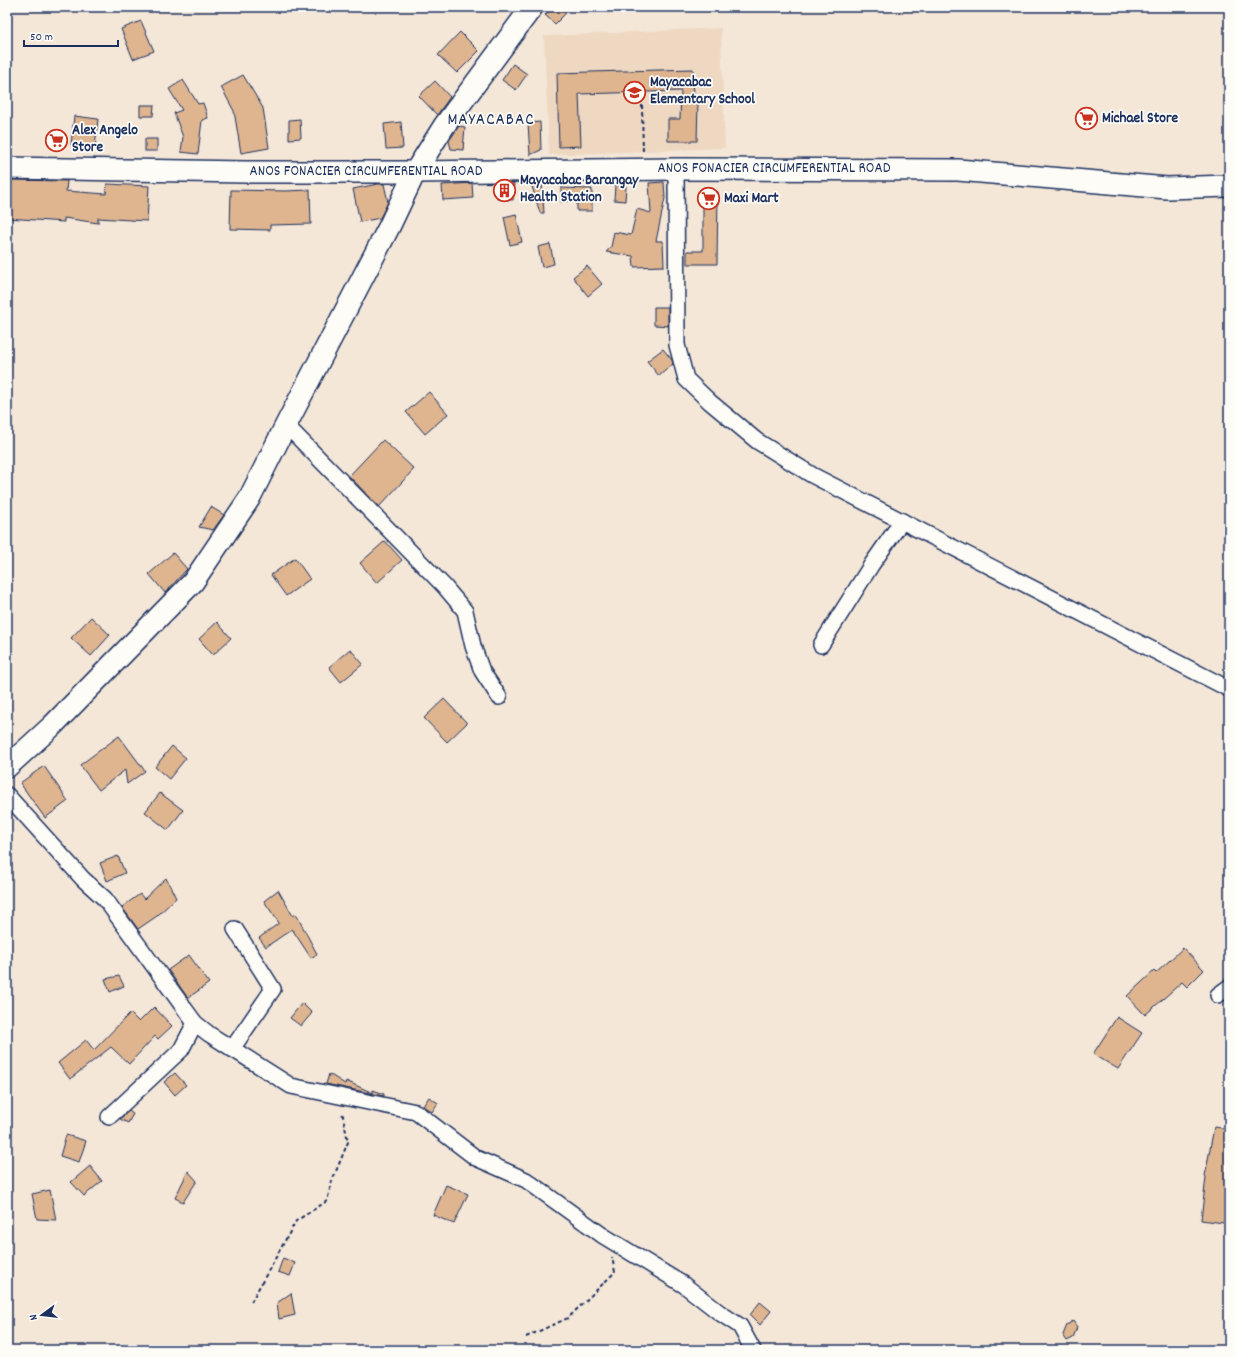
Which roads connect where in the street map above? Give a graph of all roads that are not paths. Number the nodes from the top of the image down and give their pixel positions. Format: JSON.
{"nodes":[{"id":1,"x":532,"y":7,"type":"edge"},
{"id":2,"x":7,"y":168,"type":"edge"},
{"id":3,"x":676,"y":169,"type":"junction"},
{"id":4,"x":415,"y":172,"type":"junction"},
{"id":5,"x":1229,"y":186,"type":"edge"},
{"id":6,"x":286,"y":425,"type":"junction"},
{"id":7,"x":902,"y":521,"type":"junction"},
{"id":8,"x":821,"y":645,"type":"dead end"},
{"id":9,"x":1229,"y":689,"type":"edge"},
{"id":10,"x":499,"y":697,"type":"dead end"},
{"id":11,"x":7,"y":767,"type":"edge"},
{"id":12,"x":7,"y":795,"type":"edge"},
{"id":13,"x":235,"y":929,"type":"dead end"},
{"id":14,"x":195,"y":1023,"type":"junction"},
{"id":15,"x":232,"y":1049,"type":"junction"},
{"id":16,"x":109,"y":1117,"type":"dead end"},
{"id":17,"x":753,"y":1350,"type":"edge"}],
"edges":[{"from":1,"to":4,"type":"main road"},
{"from":2,"to":4,"type":"main road","name":"ANOS FONACIER CIRCUMFERENTIAL ROAD"},
{"from":3,"to":4,"type":"main road","name":"ANOS FONACIER CIRCUMFERENTIAL ROAD"},
{"from":3,"to":5,"type":"main road","name":"ANOS FONACIER CIRCUMFERENTIAL ROAD"},
{"from":3,"to":7,"type":"street"},
{"from":4,"to":6,"type":"main road"},
{"from":6,"to":10,"type":"street"},
{"from":6,"to":11,"type":"main road"},
{"from":7,"to":8,"type":"street"},
{"from":7,"to":9,"type":"street"},
{"from":12,"to":14,"type":"street"},
{"from":13,"to":15,"type":"street"},
{"from":14,"to":15,"type":"street"},
{"from":14,"to":16,"type":"street"},
{"from":15,"to":17,"type":"street"}]}
